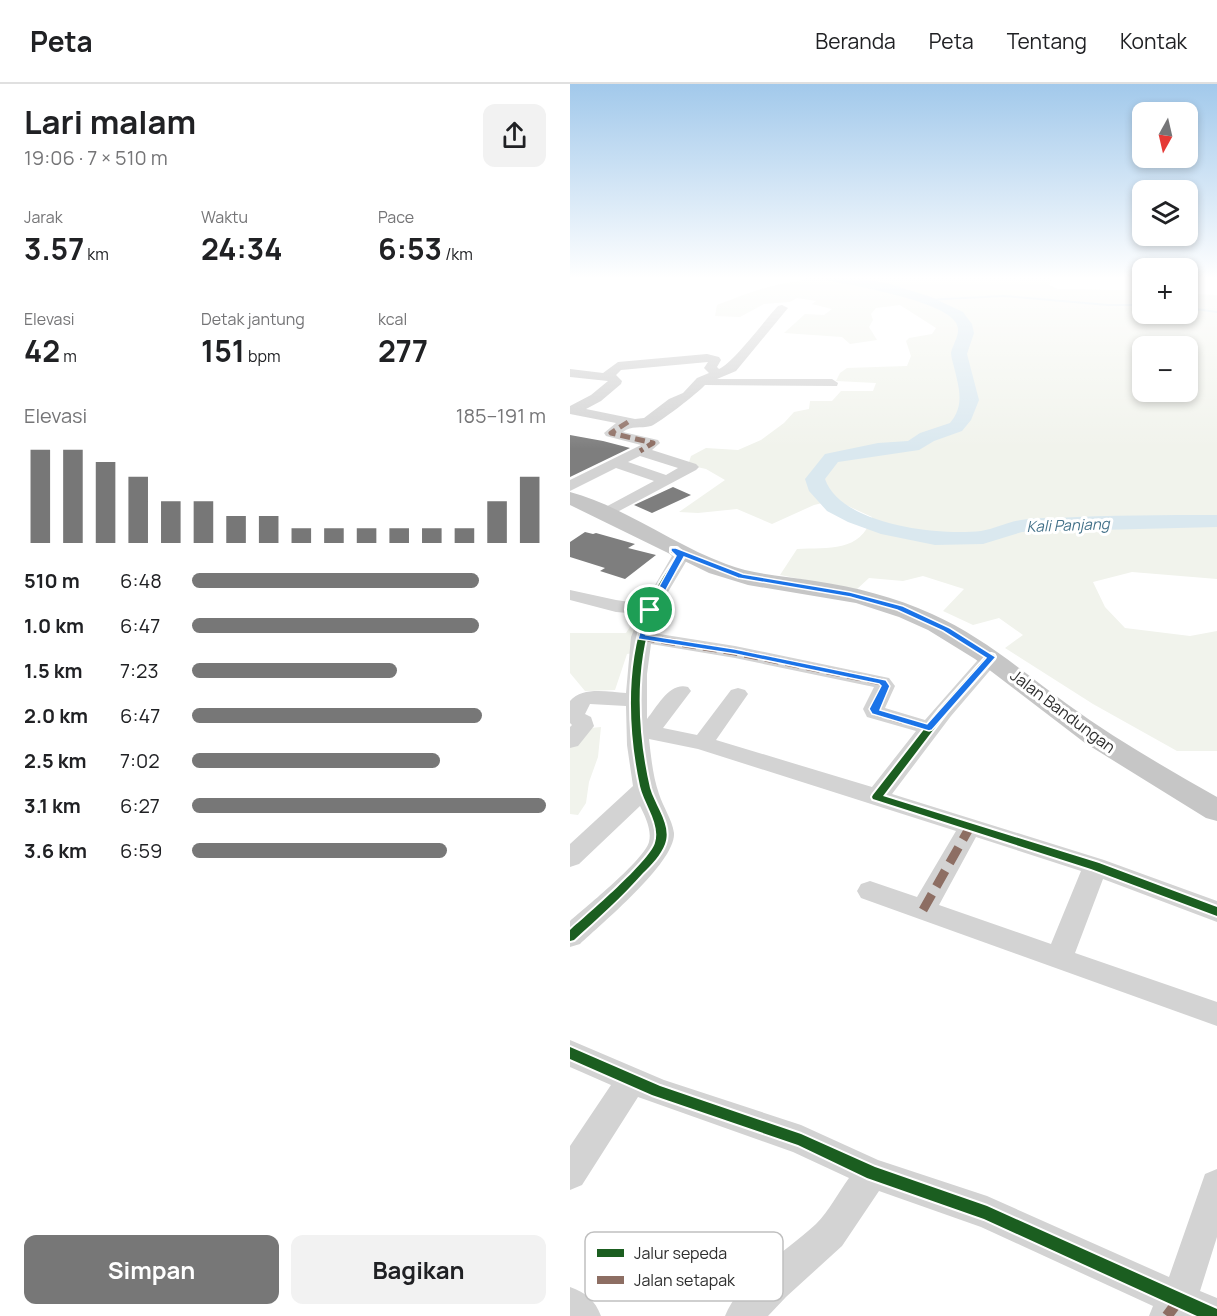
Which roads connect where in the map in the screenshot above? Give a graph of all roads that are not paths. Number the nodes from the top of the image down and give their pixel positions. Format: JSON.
{"nodes":[{"id":1,"x":759,"y":333,"type":"edge"},
{"id":2,"x":570,"y":373,"type":"edge"},
{"id":3,"x":717,"y":374,"type":"junction"},
{"id":4,"x":606,"y":377,"type":"junction"},
{"id":5,"x":699,"y":383,"type":"junction"},
{"id":6,"x":832,"y":383,"type":"dead end"},
{"id":7,"x":572,"y":410,"type":"edge"},
{"id":8,"x":628,"y":422,"type":"junction"},
{"id":9,"x":640,"y":451,"type":"junction"},
{"id":10,"x":615,"y":464,"type":"junction"},
{"id":11,"x":667,"y":480,"type":"junction"},
{"id":12,"x":570,"y":486,"type":"edge"},
{"id":13,"x":570,"y":498,"type":"edge"},
{"id":14,"x":606,"y":513,"type":"junction"},
{"id":15,"x":674,"y":550,"type":"junction"},
{"id":16,"x":570,"y":595,"type":"edge"},
{"id":17,"x":650,"y":610,"type":"junction"},
{"id":18,"x":641,"y":637,"type":"junction"},
{"id":19,"x":991,"y":657,"type":"junction"},
{"id":20,"x":681,"y":691,"type":"dead end"},
{"id":21,"x":738,"y":694,"type":"dead end"},
{"id":22,"x":636,"y":700,"type":"junction"},
{"id":23,"x":929,"y":728,"type":"junction"},
{"id":24,"x":644,"y":733,"type":"junction"},
{"id":25,"x":570,"y":741,"type":"edge"},
{"id":26,"x":702,"y":743,"type":"junction"},
{"id":27,"x":645,"y":788,"type":"junction"},
{"id":28,"x":878,"y":797,"type":"junction"},
{"id":29,"x":1217,"y":811,"type":"edge"},
{"id":30,"x":970,"y":827,"type":"junction"},
{"id":31,"x":570,"y":858,"type":"edge"},
{"id":32,"x":1095,"y":866,"type":"junction"},
{"id":33,"x":870,"y":891,"type":"dead end"},
{"id":34,"x":923,"y":910,"type":"junction"},
{"id":35,"x":1217,"y":912,"type":"edge"},
{"id":36,"x":570,"y":937,"type":"edge"},
{"id":37,"x":1060,"y":957,"type":"junction"},
{"id":38,"x":1217,"y":1014,"type":"edge"},
{"id":39,"x":570,"y":1053,"type":"edge"},
{"id":40,"x":631,"y":1081,"type":"junction"},
{"id":41,"x":872,"y":1173,"type":"junction"},
{"id":42,"x":570,"y":1174,"type":"edge"},
{"id":43,"x":1217,"y":1185,"type":"edge"},
{"id":44,"x":783,"y":1275,"type":"edge"},
{"id":45,"x":757,"y":1301,"type":"edge"},
{"id":46,"x":570,"y":1305,"type":"edge"},
{"id":47,"x":1173,"y":1308,"type":"edge"},
{"id":48,"x":584,"y":1316,"type":"edge"},
{"id":49,"x":742,"y":1316,"type":"edge"},
{"id":50,"x":1215,"y":1316,"type":"edge"}],
"edges":[{"from":1,"to":3,"type":"street"},
{"from":2,"to":4,"type":"street"},
{"from":3,"to":4,"type":"street"},
{"from":3,"to":5,"type":"street"},
{"from":4,"to":7,"type":"street"},
{"from":5,"to":6,"type":"street"},
{"from":5,"to":8,"type":"street"},
{"from":7,"to":8,"type":"street"},
{"from":8,"to":9,"type":"street"},
{"from":9,"to":10,"type":"street"},
{"from":9,"to":11,"type":"street"},
{"from":10,"to":11,"type":"street"},
{"from":10,"to":12,"type":"street"},
{"from":11,"to":14,"type":"street"},
{"from":13,"to":14,"type":"main road","name":"Jalan Bandungan"},
{"from":14,"to":15,"type":"main road","name":"Jalan Bandungan"},
{"from":15,"to":17,"type":"street"},
{"from":15,"to":19,"type":"main road","name":"Jalan Bandungan"},
{"from":16,"to":17,"type":"street"},
{"from":17,"to":18,"type":"street"},
{"from":18,"to":22,"type":"street"},
{"from":18,"to":23,"type":"street"},
{"from":19,"to":23,"type":"street"},
{"from":19,"to":29,"type":"main road","name":"Jalan Bandungan"},
{"from":20,"to":24,"type":"street"},
{"from":21,"to":26,"type":"street"},
{"from":22,"to":24,"type":"street"},
{"from":22,"to":25,"type":"street"},
{"from":23,"to":28,"type":"street"},
{"from":24,"to":26,"type":"street"},
{"from":24,"to":27,"type":"street"},
{"from":26,"to":28,"type":"street"},
{"from":27,"to":31,"type":"street"},
{"from":27,"to":36,"type":"street"},
{"from":28,"to":30,"type":"street"},
{"from":30,"to":32,"type":"street"},
{"from":30,"to":34,"type":"street"},
{"from":32,"to":35,"type":"street"},
{"from":32,"to":37,"type":"street"},
{"from":33,"to":34,"type":"street"},
{"from":34,"to":37,"type":"street"},
{"from":37,"to":38,"type":"street"},
{"from":39,"to":40,"type":"street"},
{"from":40,"to":41,"type":"street"},
{"from":40,"to":42,"type":"street"},
{"from":41,"to":44,"type":"street"},
{"from":41,"to":47,"type":"street"},
{"from":43,"to":47,"type":"street"},
{"from":45,"to":49,"type":"street"},
{"from":46,"to":48,"type":"street"},
{"from":47,"to":50,"type":"street"}]}
